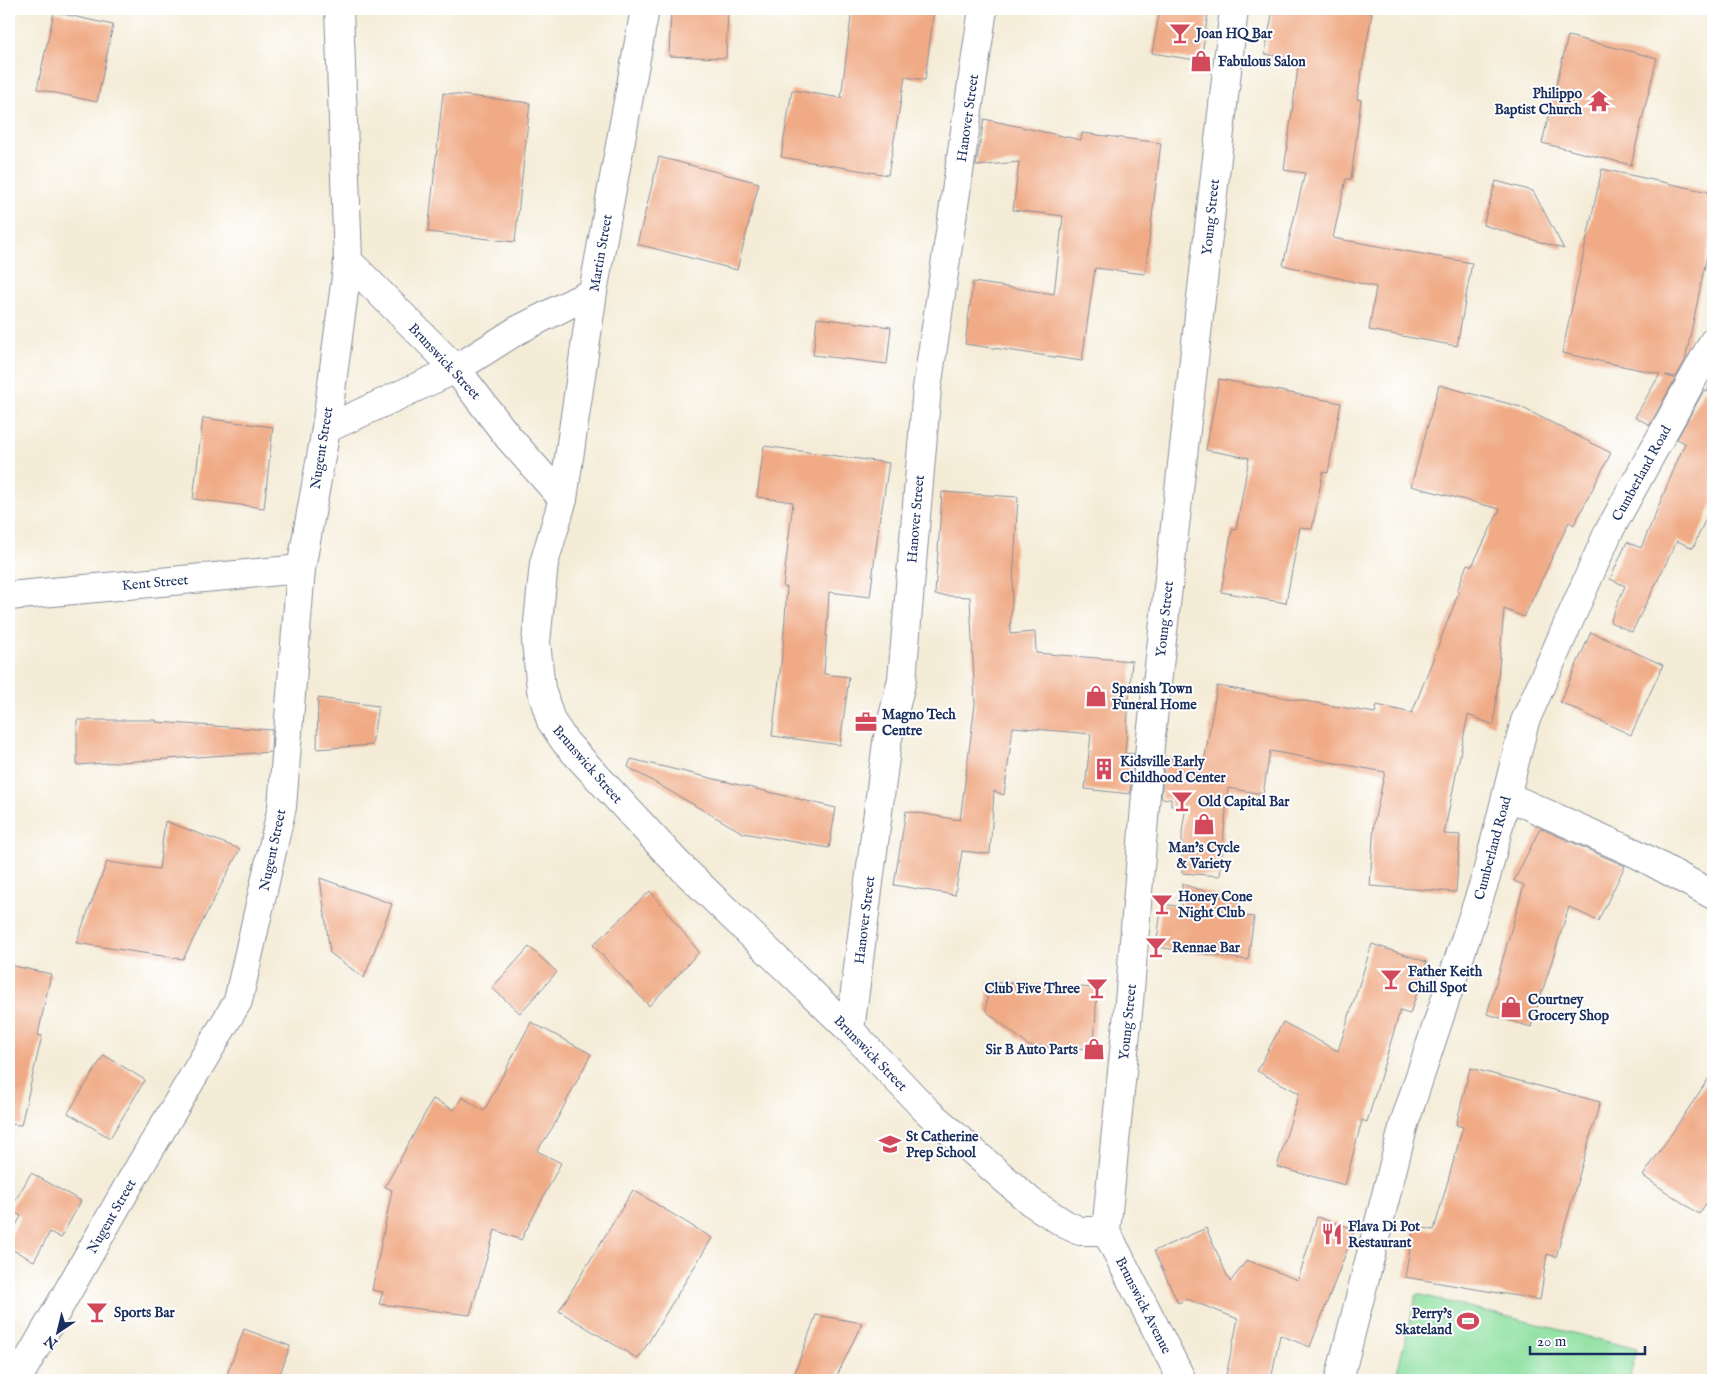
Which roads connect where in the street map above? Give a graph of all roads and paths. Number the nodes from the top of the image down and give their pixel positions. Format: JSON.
{"nodes":[{"id":1,"x":339,"y":9,"type":"edge"},
{"id":2,"x":645,"y":9,"type":"edge"},
{"id":3,"x":983,"y":9,"type":"edge"},
{"id":4,"x":1234,"y":9,"type":"edge"},
{"id":5,"x":348,"y":261,"type":"junction"},
{"id":6,"x":593,"y":292,"type":"junction"},
{"id":7,"x":1713,"y":342,"type":"edge"},
{"id":8,"x":456,"y":369,"type":"junction"},
{"id":9,"x":326,"y":429,"type":"junction"},
{"id":10,"x":563,"y":499,"type":"junction"},
{"id":11,"x":301,"y":569,"type":"junction"},
{"id":12,"x":9,"y":596,"type":"edge"},
{"id":13,"x":1506,"y":796,"type":"junction"},
{"id":14,"x":1713,"y":895,"type":"edge"},
{"id":15,"x":850,"y":1030,"type":"junction"},
{"id":16,"x":1106,"y":1231,"type":"junction"},
{"id":17,"x":17,"y":1380,"type":"edge"},
{"id":18,"x":1182,"y":1380,"type":"edge"},
{"id":19,"x":1339,"y":1380,"type":"edge"}],
"edges":[{"from":1,"to":5,"type":"street"},
{"from":2,"to":6,"type":"street","name":"Martin Street"},
{"from":3,"to":15,"type":"street","name":"Hanover Street"},
{"from":4,"to":16,"type":"street","name":"Young Street"},
{"from":5,"to":8,"type":"street","name":"Brunswick Street"},
{"from":5,"to":9,"type":"street","name":"Nugent Street"},
{"from":6,"to":8,"type":"street"},
{"from":6,"to":10,"type":"street","name":"Martin Street"},
{"from":7,"to":13,"type":"street","name":"Cumberland Road"},
{"from":8,"to":9,"type":"street"},
{"from":8,"to":10,"type":"street","name":"Brunswick Street"},
{"from":9,"to":11,"type":"street","name":"Nugent Street"},
{"from":10,"to":15,"type":"street","name":"Brunswick Street"},
{"from":11,"to":12,"type":"street","name":"Kent Street"},
{"from":11,"to":17,"type":"street","name":"Nugent Street"},
{"from":13,"to":14,"type":"street"},
{"from":13,"to":19,"type":"street","name":"Cumberland Road"},
{"from":15,"to":16,"type":"street","name":"Brunswick Street"},
{"from":16,"to":18,"type":"street","name":"Brunswick Avenue"}]}
